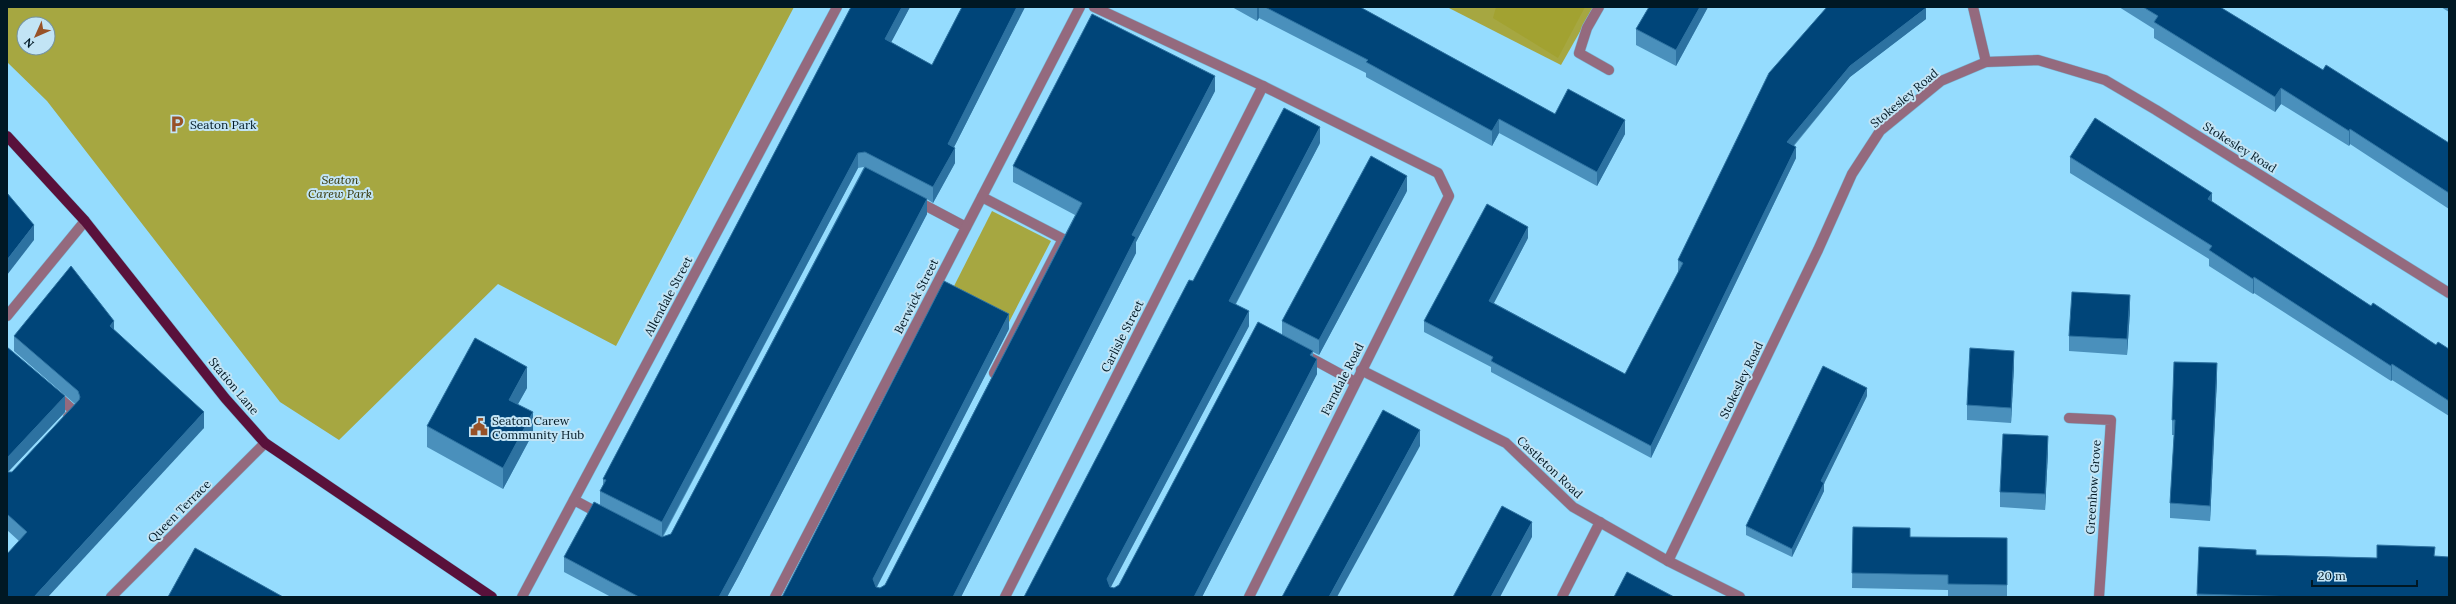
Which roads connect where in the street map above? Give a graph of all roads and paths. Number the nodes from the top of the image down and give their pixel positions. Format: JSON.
{"nodes":[{"id":1,"x":837,"y":7,"type":"edge"},
{"id":2,"x":1080,"y":7,"type":"edge"},
{"id":3,"x":1094,"y":7,"type":"edge"},
{"id":4,"x":1599,"y":7,"type":"edge"},
{"id":5,"x":1973,"y":7,"type":"edge"},
{"id":6,"x":1986,"y":62,"type":"junction"},
{"id":7,"x":1609,"y":70,"type":"dead end"},
{"id":8,"x":1263,"y":86,"type":"junction"},
{"id":9,"x":7,"y":136,"type":"edge"},
{"id":10,"x":904,"y":194,"type":"edge"},
{"id":11,"x":982,"y":197,"type":"junction"},
{"id":12,"x":85,"y":221,"type":"junction"},
{"id":13,"x":966,"y":227,"type":"junction"},
{"id":14,"x":2449,"y":293,"type":"edge"},
{"id":15,"x":7,"y":316,"type":"edge"},
{"id":16,"x":1295,"y":350,"type":"edge"},
{"id":17,"x":1361,"y":370,"type":"junction"},
{"id":18,"x":991,"y":379,"type":"edge"},
{"id":19,"x":1355,"y":382,"type":"junction"},
{"id":20,"x":44,"y":385,"type":"edge"},
{"id":21,"x":2069,"y":418,"type":"dead end"},
{"id":22,"x":59,"y":427,"type":"edge"},
{"id":23,"x":265,"y":443,"type":"junction"},
{"id":24,"x":574,"y":500,"type":"junction"},
{"id":25,"x":609,"y":518,"type":"edge"},
{"id":26,"x":1600,"y":522,"type":"junction"},
{"id":27,"x":1668,"y":561,"type":"junction"},
{"id":28,"x":111,"y":597,"type":"edge"},
{"id":29,"x":492,"y":597,"type":"edge"},
{"id":30,"x":522,"y":597,"type":"edge"},
{"id":31,"x":776,"y":597,"type":"edge"},
{"id":32,"x":1005,"y":597,"type":"edge"},
{"id":33,"x":1249,"y":597,"type":"edge"},
{"id":34,"x":1562,"y":597,"type":"edge"},
{"id":35,"x":1740,"y":597,"type":"edge"},
{"id":36,"x":2099,"y":597,"type":"edge"}],
"edges":[{"from":1,"to":24,"type":"street","name":"Allendale Street"},
{"from":2,"to":11,"type":"street","name":"Berwick Street"},
{"from":3,"to":8,"type":"street"},
{"from":4,"to":7,"type":"street"},
{"from":5,"to":6,"type":"street"},
{"from":6,"to":14,"type":"street","name":"Stokesley Road"},
{"from":6,"to":27,"type":"street","name":"Stokesley Road"},
{"from":8,"to":17,"type":"street","name":"Farndale Road"},
{"from":8,"to":32,"type":"street","name":"Carlisle Street"},
{"from":9,"to":12,"type":"main road","name":"Station Lane"},
{"from":10,"to":13,"type":"street"},
{"from":11,"to":13,"type":"street","name":"Berwick Street"},
{"from":11,"to":18,"type":"street"},
{"from":12,"to":15,"type":"street"},
{"from":12,"to":23,"type":"main road","name":"Station Lane"},
{"from":13,"to":31,"type":"street","name":"Berwick Street"},
{"from":16,"to":19,"type":"street"},
{"from":17,"to":19,"type":"street","name":"Farndale Road"},
{"from":17,"to":26,"type":"street","name":"Castleton Road"},
{"from":19,"to":33,"type":"street","name":"Farndale Road"},
{"from":20,"to":22,"type":"street"},
{"from":21,"to":36,"type":"street","name":"Greenhow Grove"},
{"from":23,"to":28,"type":"street","name":"Queen Terrace"},
{"from":23,"to":29,"type":"main road","name":"Station Lane"},
{"from":24,"to":25,"type":"street"},
{"from":24,"to":30,"type":"street","name":"Allendale Street"},
{"from":26,"to":27,"type":"street","name":"Castleton Road"},
{"from":26,"to":34,"type":"street"},
{"from":27,"to":35,"type":"street","name":"Castleton Road"}]}
